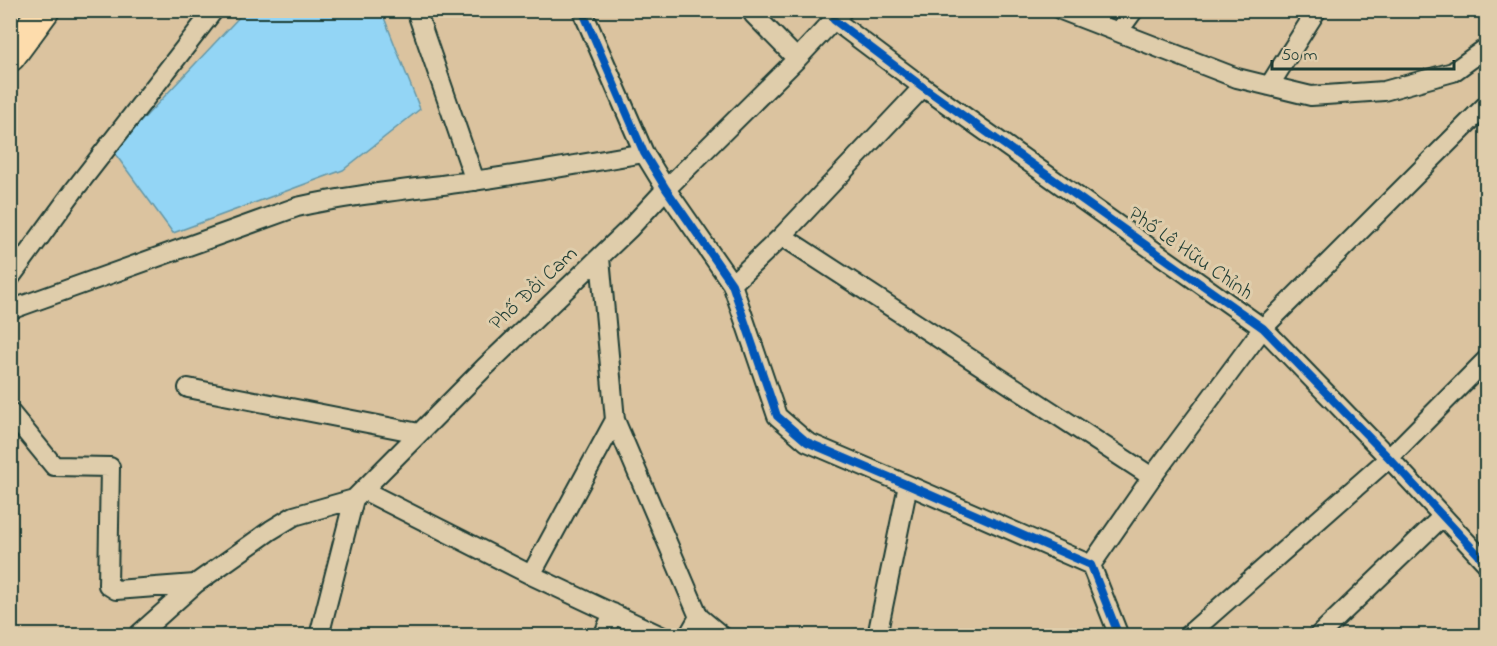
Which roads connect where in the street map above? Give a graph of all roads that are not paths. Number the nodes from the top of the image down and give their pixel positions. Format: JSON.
{"nodes":[{"id":1,"x":44,"y":10,"type":"edge"},
{"id":2,"x":214,"y":10,"type":"edge"},
{"id":3,"x":416,"y":10,"type":"edge"},
{"id":4,"x":582,"y":10,"type":"edge"},
{"id":5,"x":751,"y":10,"type":"edge"},
{"id":6,"x":1061,"y":10,"type":"edge"},
{"id":7,"x":1134,"y":10,"type":"edge"},
{"id":8,"x":1317,"y":10,"type":"edge"},
{"id":9,"x":838,"y":15,"type":"edge"},
{"id":10,"x":1118,"y":32,"type":"junction"},
{"id":11,"x":1486,"y":48,"type":"edge"},
{"id":12,"x":10,"y":56,"type":"edge"},
{"id":13,"x":797,"y":59,"type":"junction"},
{"id":14,"x":1269,"y":86,"type":"junction"},
{"id":15,"x":923,"y":87,"type":"junction"},
{"id":16,"x":1486,"y":105,"type":"edge"},
{"id":17,"x":644,"y":153,"type":"junction"},
{"id":18,"x":475,"y":181,"type":"junction"},
{"id":19,"x":666,"y":189,"type":"junction"},
{"id":20,"x":782,"y":236,"type":"junction"},
{"id":21,"x":600,"y":258,"type":"junction"},
{"id":22,"x":10,"y":278,"type":"edge"},
{"id":23,"x":732,"y":284,"type":"junction"},
{"id":24,"x":10,"y":310,"type":"edge"},
{"id":25,"x":1263,"y":328,"type":"junction"},
{"id":26,"x":1486,"y":360,"type":"edge"},
{"id":27,"x":188,"y":388,"type":"dead end"},
{"id":28,"x":10,"y":412,"type":"edge"},
{"id":29,"x":615,"y":420,"type":"junction"},
{"id":30,"x":419,"y":433,"type":"junction"},
{"id":31,"x":1389,"y":458,"type":"junction"},
{"id":32,"x":1152,"y":477,"type":"junction"},
{"id":33,"x":908,"y":484,"type":"junction"},
{"id":34,"x":359,"y":495,"type":"junction"},
{"id":35,"x":1442,"y":517,"type":"junction"},
{"id":36,"x":1486,"y":563,"type":"edge"},
{"id":37,"x":1091,"y":565,"type":"junction"},
{"id":38,"x":531,"y":575,"type":"junction"},
{"id":39,"x":195,"y":584,"type":"junction"},
{"id":40,"x":613,"y":614,"type":"junction"},
{"id":41,"x":699,"y":617,"type":"junction"},
{"id":42,"x":138,"y":636,"type":"edge"},
{"id":43,"x":319,"y":636,"type":"edge"},
{"id":44,"x":603,"y":636,"type":"edge"},
{"id":45,"x":661,"y":636,"type":"edge"},
{"id":46,"x":688,"y":636,"type":"edge"},
{"id":47,"x":722,"y":636,"type":"edge"},
{"id":48,"x":877,"y":636,"type":"edge"},
{"id":49,"x":1119,"y":636,"type":"edge"},
{"id":50,"x":1187,"y":636,"type":"edge"},
{"id":51,"x":1318,"y":636,"type":"edge"}],
"edges":[{"from":1,"to":12,"type":"main road"},
{"from":2,"to":22,"type":"street"},
{"from":3,"to":18,"type":"street"},
{"from":4,"to":17,"type":"street"},
{"from":5,"to":13,"type":"street"},
{"from":6,"to":10,"type":"street"},
{"from":7,"to":10,"type":"street"},
{"from":8,"to":14,"type":"street"},
{"from":9,"to":13,"type":"street","name":"Phố Đồi Cam"},
{"from":9,"to":15,"type":"street","name":"Phố Lê Hữu Chỉnh"},
{"from":10,"to":14,"type":"street"},
{"from":11,"to":14,"type":"street"},
{"from":13,"to":19,"type":"street","name":"Phố Đồi Cam"},
{"from":15,"to":20,"type":"street"},
{"from":15,"to":25,"type":"street","name":"Phố Lê Hữu Chỉnh"},
{"from":16,"to":25,"type":"street"},
{"from":17,"to":18,"type":"street"},
{"from":17,"to":19,"type":"street"},
{"from":18,"to":24,"type":"street"},
{"from":19,"to":21,"type":"street","name":"Phố Đồi Cam"},
{"from":19,"to":23,"type":"street"},
{"from":20,"to":23,"type":"street"},
{"from":20,"to":32,"type":"street"},
{"from":21,"to":29,"type":"street"},
{"from":21,"to":30,"type":"street","name":"Phố Đồi Cam"},
{"from":23,"to":33,"type":"street"},
{"from":25,"to":31,"type":"street","name":"Phố Lê Hữu Chỉnh"},
{"from":25,"to":32,"type":"street"},
{"from":26,"to":31,"type":"street"},
{"from":27,"to":30,"type":"street"},
{"from":28,"to":39,"type":"street"},
{"from":29,"to":38,"type":"street"},
{"from":29,"to":41,"type":"street"},
{"from":30,"to":34,"type":"street","name":"Phố Đồi Cam"},
{"from":31,"to":35,"type":"street","name":"Phố Lê Hữu Chỉnh"},
{"from":31,"to":50,"type":"street"},
{"from":32,"to":37,"type":"street"},
{"from":33,"to":37,"type":"street"},
{"from":33,"to":48,"type":"street"},
{"from":34,"to":38,"type":"street"},
{"from":34,"to":39,"type":"street"},
{"from":34,"to":43,"type":"street"},
{"from":35,"to":36,"type":"street","name":"Phố Lê Hữu Chỉnh"},
{"from":35,"to":51,"type":"street"},
{"from":37,"to":49,"type":"street"},
{"from":38,"to":40,"type":"street"},
{"from":39,"to":42,"type":"street"},
{"from":40,"to":44,"type":"street"},
{"from":40,"to":45,"type":"street"},
{"from":41,"to":46,"type":"street"},
{"from":41,"to":47,"type":"street"}]}
